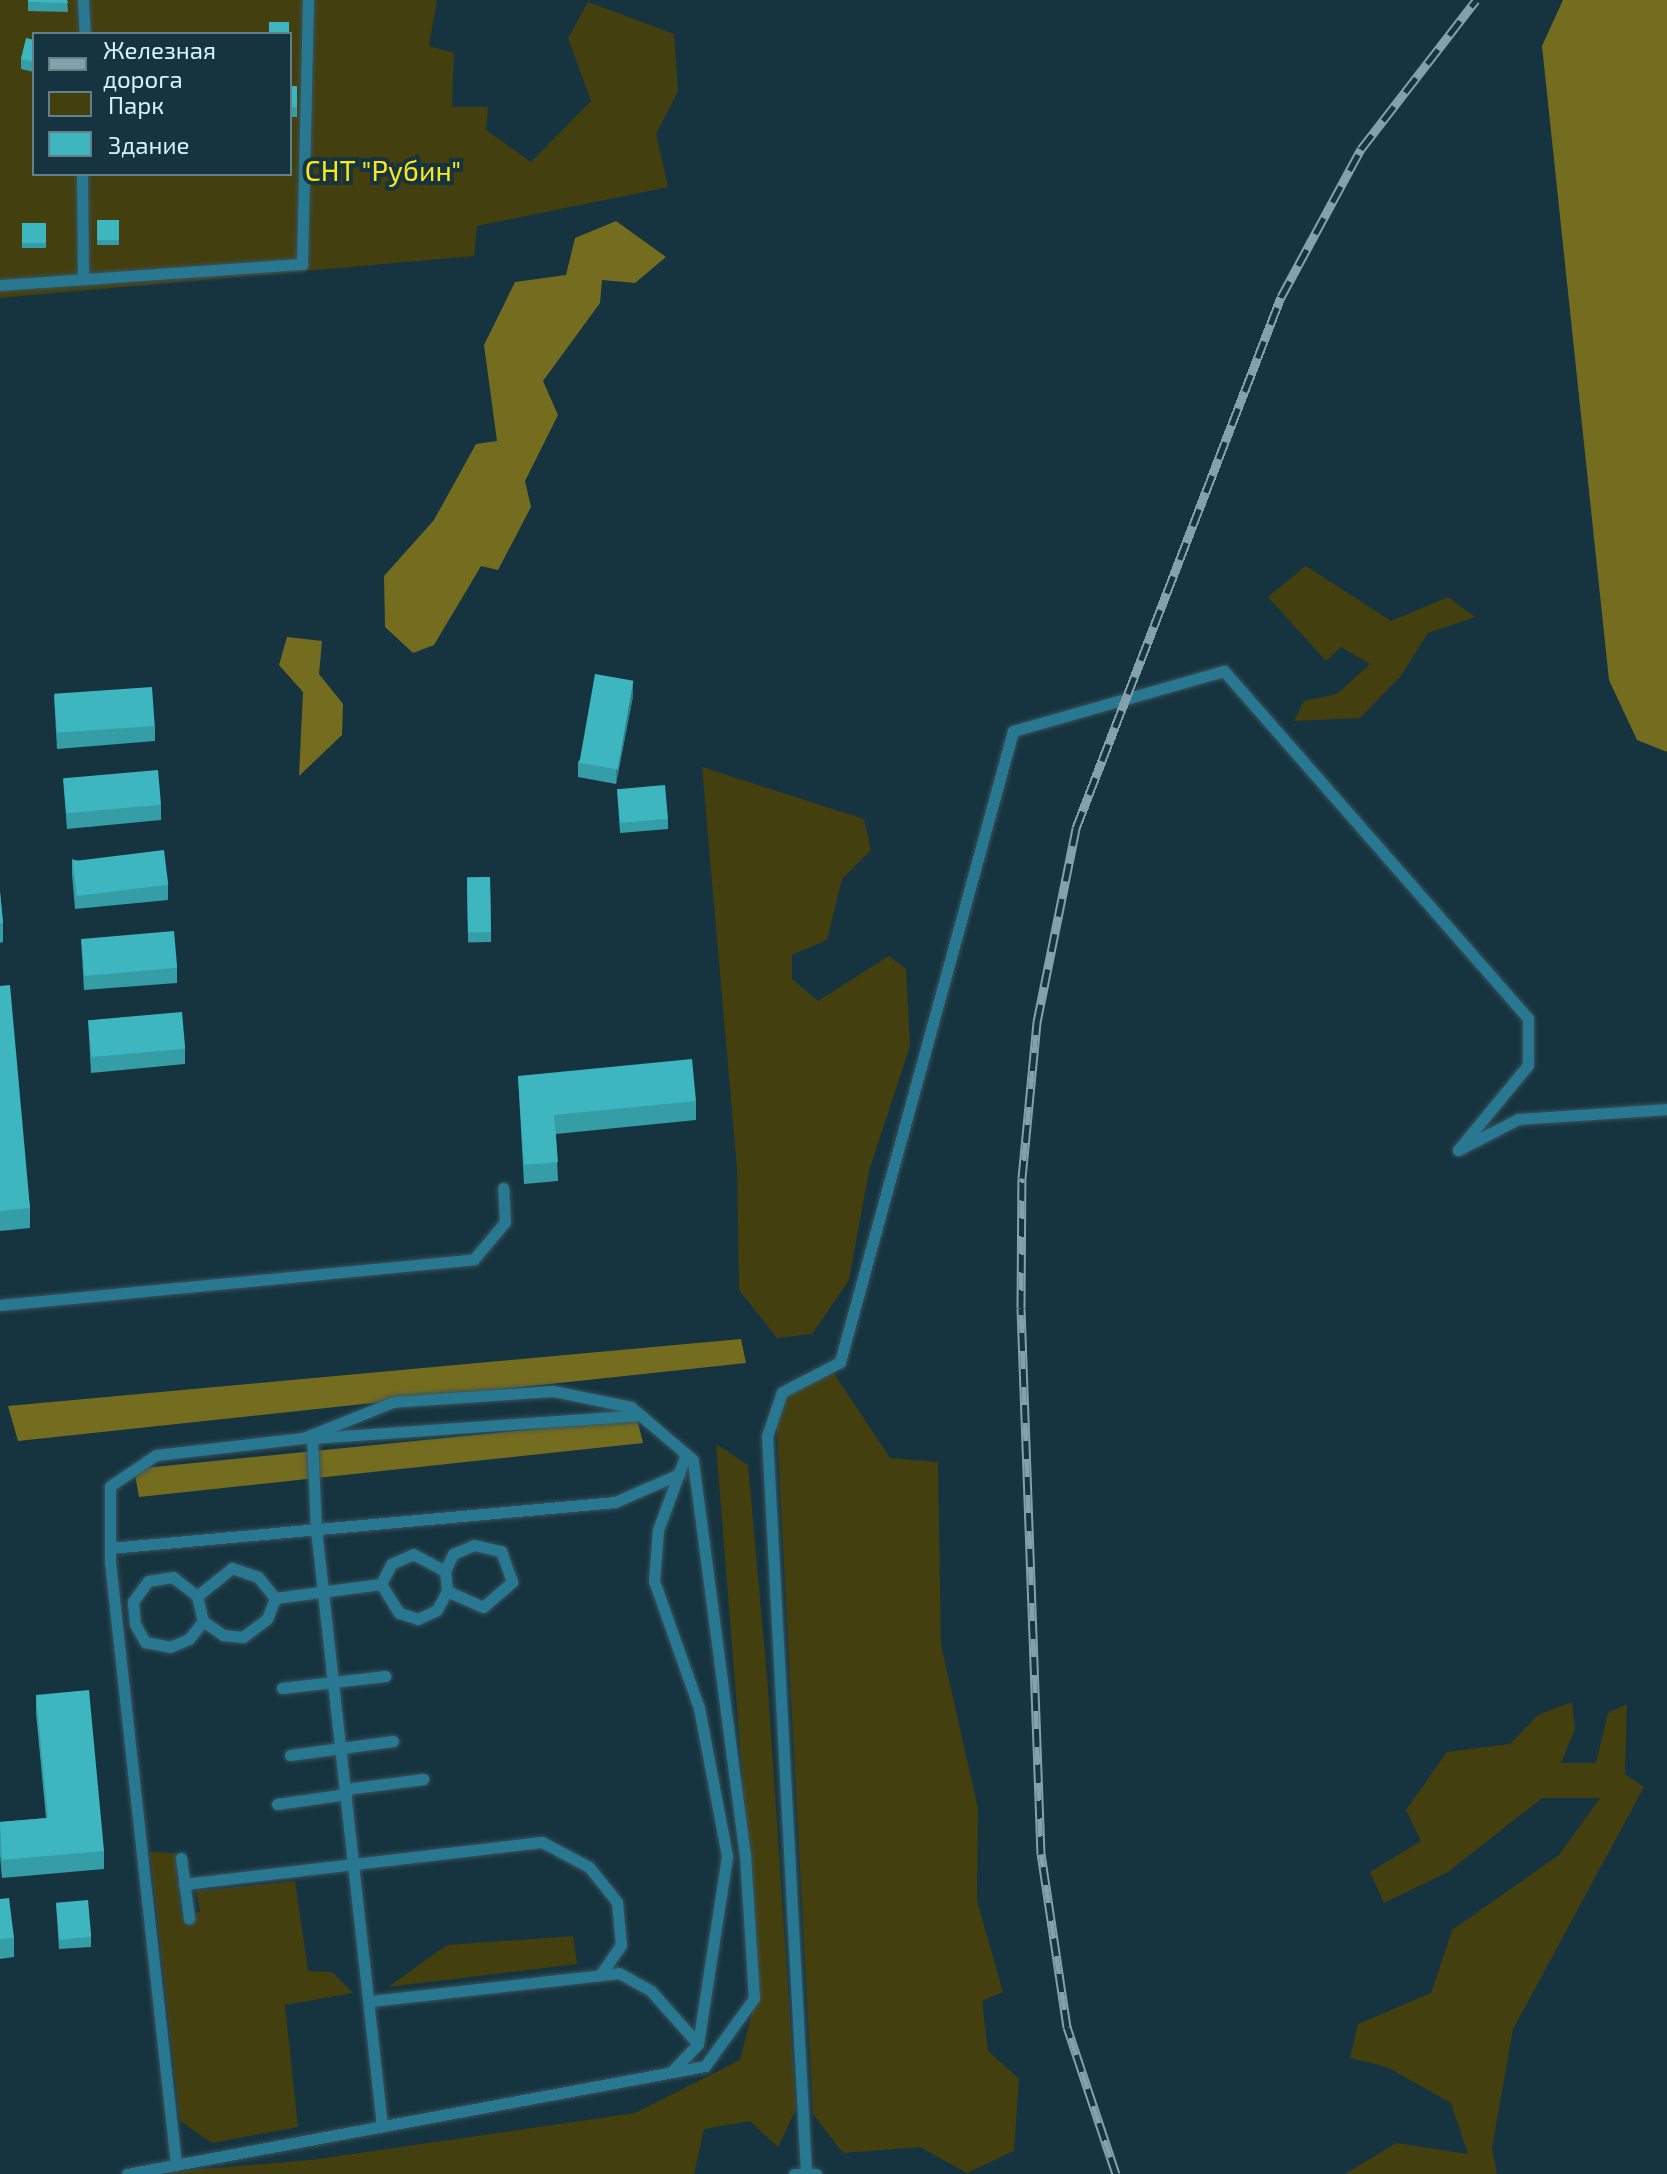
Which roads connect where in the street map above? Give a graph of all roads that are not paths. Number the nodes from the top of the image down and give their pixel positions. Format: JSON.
{"nodes":[{"id":1,"x":83,"y":0,"type":"edge"},
{"id":2,"x":308,"y":0,"type":"edge"},
{"id":3,"x":85,"y":32,"type":"edge"},
{"id":4,"x":82,"y":176,"type":"edge"},
{"id":5,"x":83,"y":274,"type":"junction"},
{"id":6,"x":0,"y":285,"type":"edge"},
{"id":7,"x":1667,"y":1109,"type":"edge"},
{"id":8,"x":503,"y":1188,"type":"dead end"},
{"id":9,"x":0,"y":1305,"type":"edge"},
{"id":10,"x":640,"y":1415,"type":"junction"},
{"id":11,"x":308,"y":1438,"type":"junction"},
{"id":12,"x":686,"y":1454,"type":"junction"},
{"id":13,"x":679,"y":1474,"type":"junction"},
{"id":14,"x":316,"y":1529,"type":"junction"},
{"id":15,"x":110,"y":1548,"type":"junction"},
{"id":16,"x":445,"y":1571,"type":"junction"},
{"id":17,"x":381,"y":1584,"type":"junction"},
{"id":18,"x":323,"y":1589,"type":"junction"},
{"id":19,"x":447,"y":1591,"type":"junction"},
{"id":20,"x":197,"y":1596,"type":"junction"},
{"id":21,"x":275,"y":1598,"type":"junction"},
{"id":22,"x":203,"y":1621,"type":"junction"},
{"id":23,"x":385,"y":1676,"type":"dead end"},
{"id":24,"x":334,"y":1683,"type":"junction"},
{"id":25,"x":282,"y":1688,"type":"dead end"},
{"id":26,"x":393,"y":1741,"type":"dead end"},
{"id":27,"x":341,"y":1749,"type":"junction"},
{"id":28,"x":290,"y":1755,"type":"dead end"},
{"id":29,"x":423,"y":1779,"type":"dead end"},
{"id":30,"x":346,"y":1792,"type":"junction"},
{"id":31,"x":277,"y":1804,"type":"dead end"},
{"id":32,"x":181,"y":1858,"type":"dead end"},
{"id":33,"x":355,"y":1864,"type":"junction"},
{"id":34,"x":184,"y":1884,"type":"junction"},
{"id":35,"x":189,"y":1918,"type":"dead end"},
{"id":36,"x":600,"y":1975,"type":"junction"},
{"id":37,"x":371,"y":2001,"type":"junction"},
{"id":38,"x":698,"y":2044,"type":"junction"},
{"id":39,"x":672,"y":2072,"type":"junction"},
{"id":40,"x":382,"y":2126,"type":"junction"},
{"id":41,"x":176,"y":2165,"type":"junction"},
{"id":42,"x":805,"y":2173,"type":"edge"},
{"id":43,"x":127,"y":2174,"type":"edge"}],
"edges":[{"from":1,"to":3,"type":"lane"},
{"from":2,"to":5,"type":"lane"},
{"from":4,"to":5,"type":"lane"},
{"from":5,"to":6,"type":"lane"},
{"from":7,"to":42,"type":"lane"},
{"from":8,"to":9,"type":"lane"},
{"from":10,"to":11,"type":"lane"},
{"from":10,"to":11,"type":"lane"},
{"from":10,"to":12,"type":"lane"},
{"from":11,"to":14,"type":"lane"},
{"from":11,"to":15,"type":"lane"},
{"from":12,"to":13,"type":"lane"},
{"from":12,"to":39,"type":"lane"},
{"from":13,"to":14,"type":"lane"},
{"from":13,"to":38,"type":"lane"},
{"from":14,"to":15,"type":"lane"},
{"from":14,"to":18,"type":"lane"},
{"from":15,"to":41,"type":"lane"},
{"from":16,"to":17,"type":"lane"},
{"from":16,"to":19,"type":"lane"},
{"from":16,"to":19,"type":"lane"},
{"from":17,"to":18,"type":"lane"},
{"from":17,"to":19,"type":"lane"},
{"from":18,"to":21,"type":"lane"},
{"from":18,"to":24,"type":"lane"},
{"from":20,"to":21,"type":"lane"},
{"from":20,"to":22,"type":"lane"},
{"from":20,"to":22,"type":"lane"},
{"from":21,"to":22,"type":"lane"},
{"from":23,"to":24,"type":"lane"},
{"from":24,"to":25,"type":"lane"},
{"from":24,"to":27,"type":"lane"},
{"from":26,"to":27,"type":"lane"},
{"from":27,"to":28,"type":"lane"},
{"from":27,"to":30,"type":"lane"},
{"from":29,"to":30,"type":"lane"},
{"from":30,"to":31,"type":"lane"},
{"from":30,"to":33,"type":"lane"},
{"from":32,"to":34,"type":"lane"},
{"from":33,"to":34,"type":"lane"},
{"from":33,"to":36,"type":"lane"},
{"from":33,"to":37,"type":"lane"},
{"from":34,"to":35,"type":"lane"},
{"from":36,"to":37,"type":"lane"},
{"from":36,"to":38,"type":"lane"},
{"from":37,"to":40,"type":"lane"},
{"from":38,"to":39,"type":"lane"},
{"from":39,"to":40,"type":"lane"},
{"from":40,"to":41,"type":"lane"},
{"from":41,"to":43,"type":"lane"}]}
